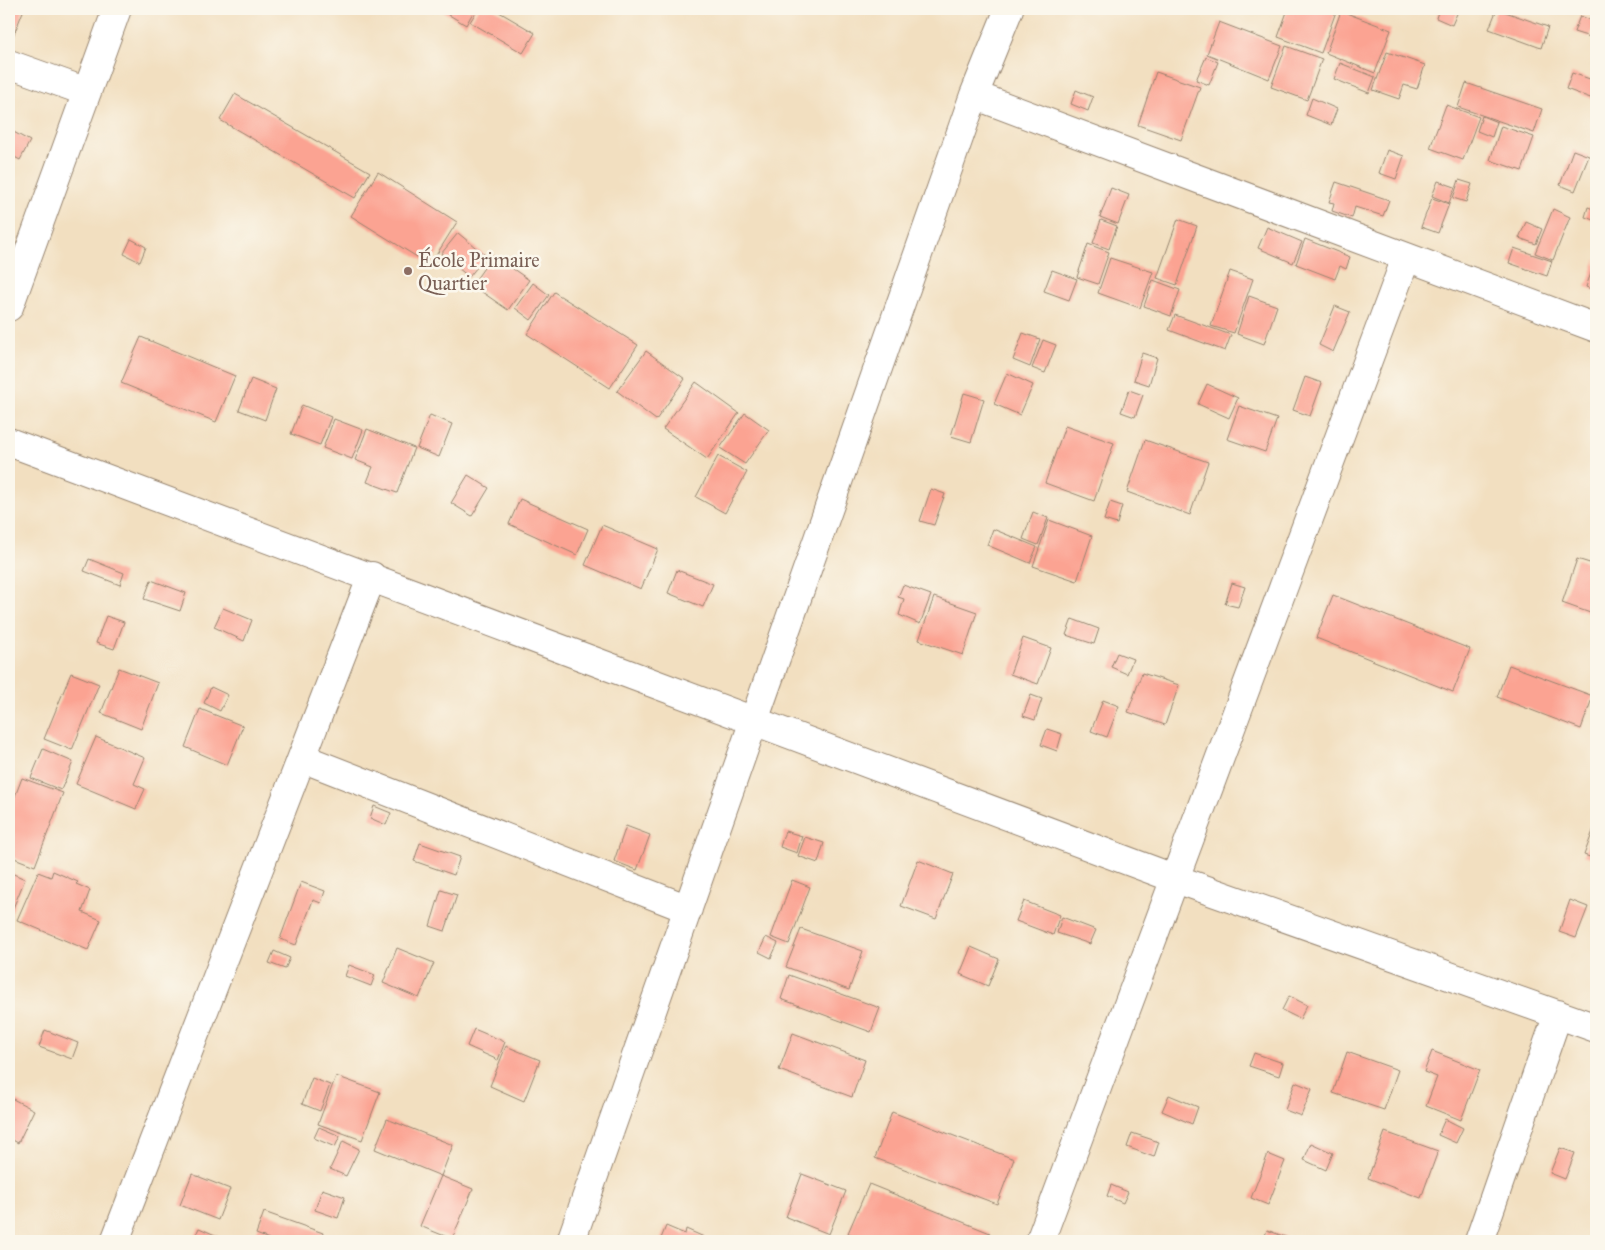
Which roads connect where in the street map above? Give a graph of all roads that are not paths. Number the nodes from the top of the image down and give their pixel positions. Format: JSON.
{"nodes":[{"id":1,"x":117,"y":9,"type":"edge"},
{"id":2,"x":1009,"y":9,"type":"edge"},
{"id":3,"x":9,"y":64,"type":"edge"},
{"id":4,"x":87,"y":92,"type":"junction"},
{"id":5,"x":974,"y":96,"type":"junction"},
{"id":6,"x":1406,"y":258,"type":"junction"},
{"id":7,"x":9,"y":307,"type":"edge"},
{"id":8,"x":1596,"y":328,"type":"edge"},
{"id":9,"x":9,"y":442,"type":"edge"},
{"id":10,"x":372,"y":576,"type":"junction"},
{"id":11,"x":754,"y":721,"type":"junction"},
{"id":12,"x":302,"y":758,"type":"junction"},
{"id":13,"x":1176,"y":878,"type":"junction"},
{"id":14,"x":688,"y":909,"type":"junction"},
{"id":15,"x":1558,"y":1014,"type":"junction"},
{"id":16,"x":1596,"y":1028,"type":"edge"},
{"id":17,"x":115,"y":1241,"type":"edge"},
{"id":18,"x":571,"y":1241,"type":"edge"},
{"id":19,"x":1040,"y":1241,"type":"edge"},
{"id":20,"x":1479,"y":1241,"type":"edge"}],
"edges":[{"from":1,"to":4,"type":"street"},
{"from":2,"to":5,"type":"street"},
{"from":3,"to":4,"type":"street"},
{"from":4,"to":7,"type":"street"},
{"from":5,"to":6,"type":"street"},
{"from":5,"to":11,"type":"street"},
{"from":6,"to":8,"type":"street"},
{"from":6,"to":13,"type":"street"},
{"from":9,"to":10,"type":"street"},
{"from":10,"to":11,"type":"street"},
{"from":10,"to":12,"type":"street"},
{"from":11,"to":13,"type":"street"},
{"from":11,"to":14,"type":"street"},
{"from":12,"to":14,"type":"street"},
{"from":12,"to":17,"type":"street"},
{"from":13,"to":15,"type":"street"},
{"from":13,"to":19,"type":"street"},
{"from":14,"to":18,"type":"street"},
{"from":15,"to":16,"type":"street"},
{"from":15,"to":20,"type":"street"}]}
